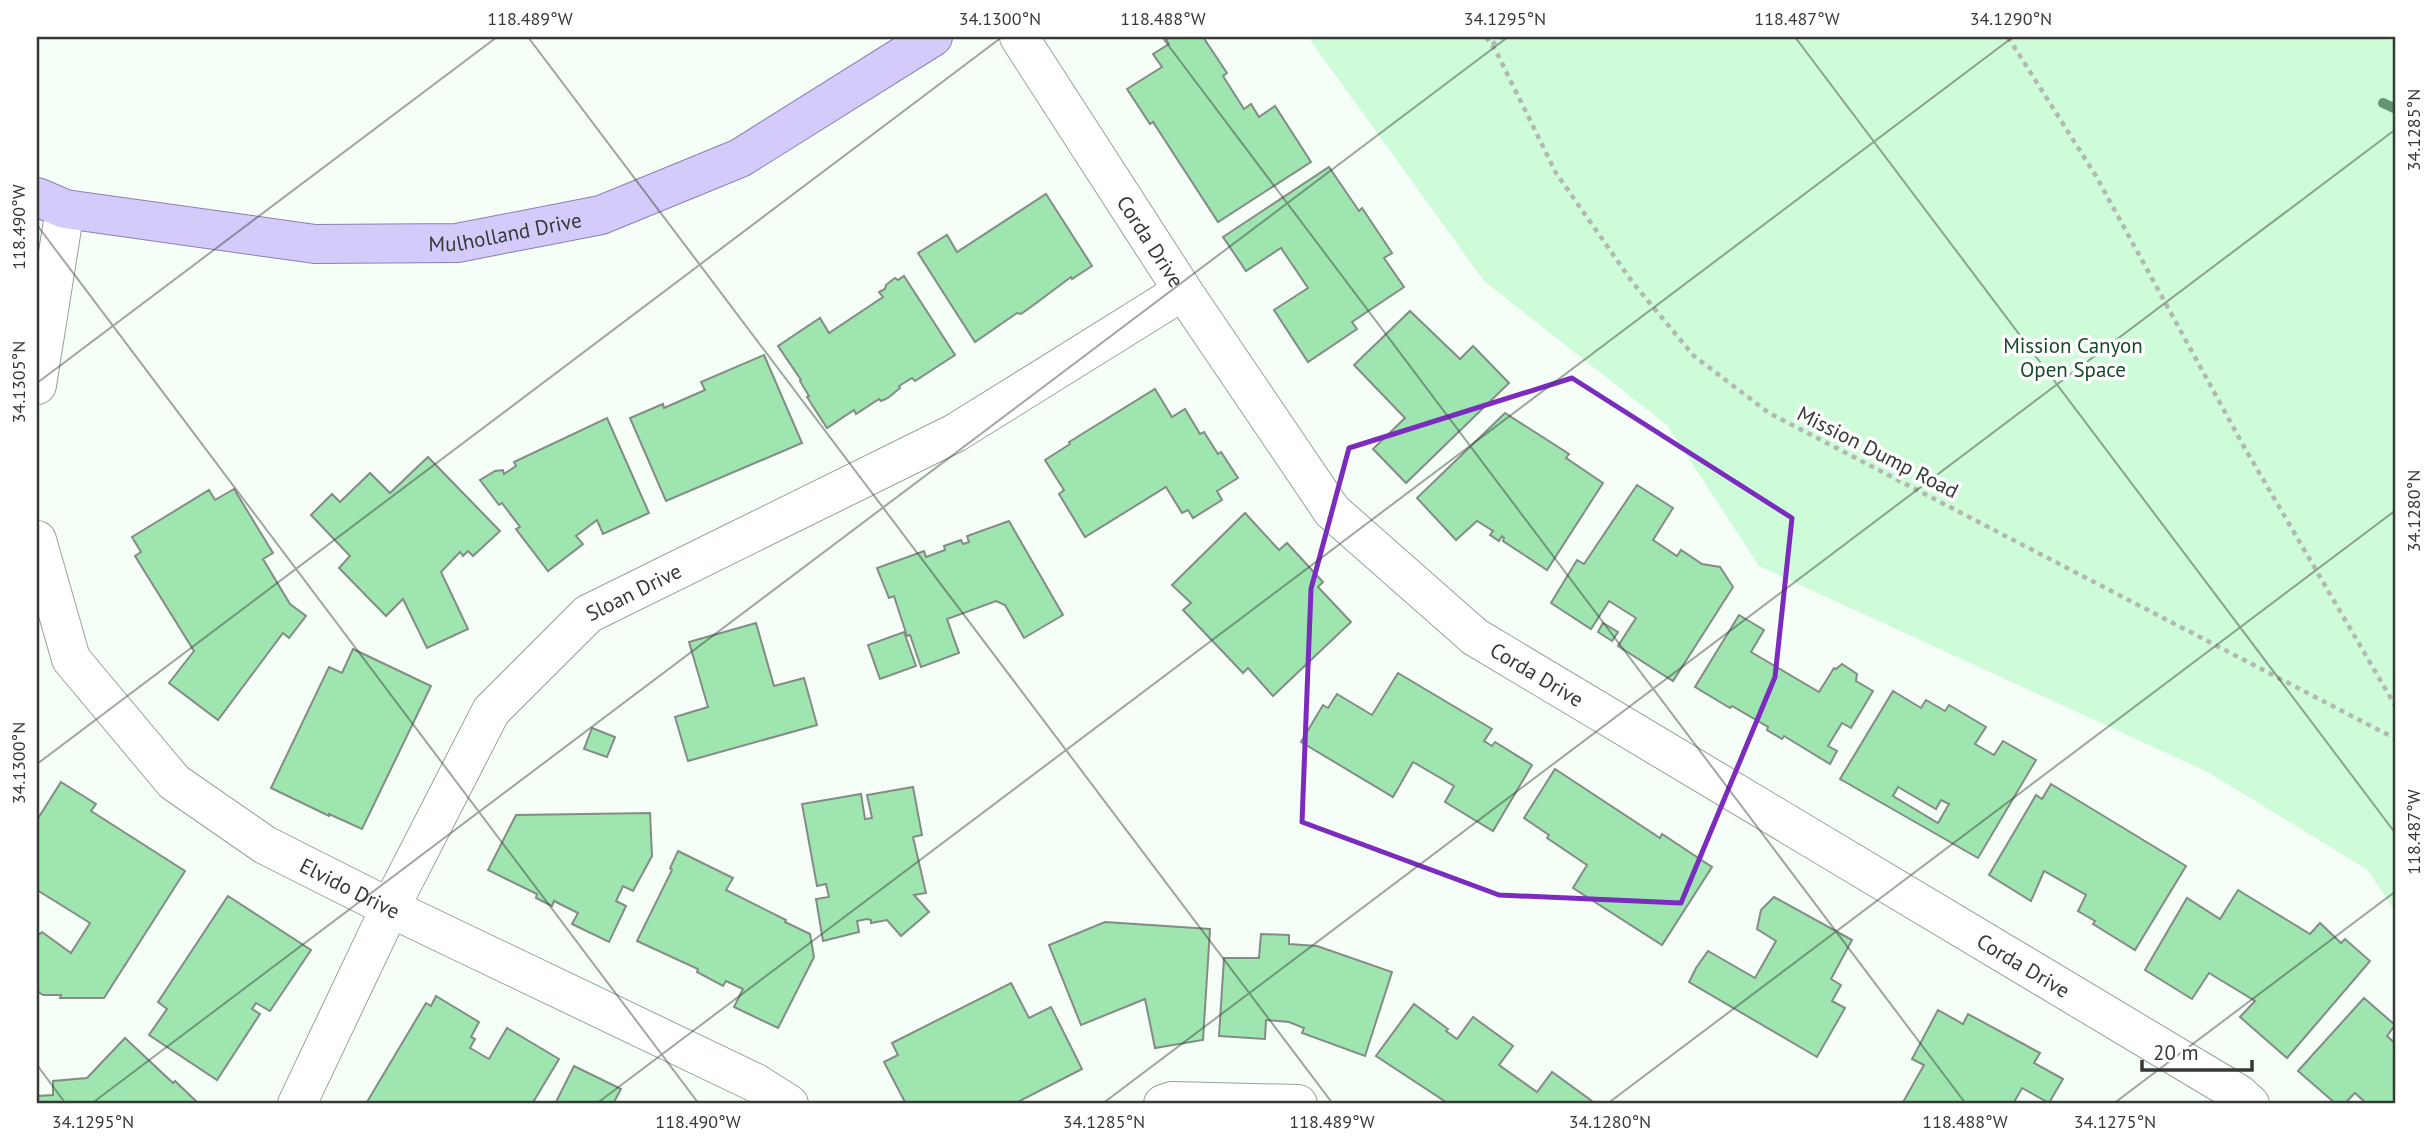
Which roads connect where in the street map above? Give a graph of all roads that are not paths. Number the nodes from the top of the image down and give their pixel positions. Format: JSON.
{"nodes":[{"id":1,"x":933,"y":37,"type":"edge"},
{"id":2,"x":1018,"y":37,"type":"edge"},
{"id":3,"x":51,"y":203,"type":"edge"},
{"id":4,"x":1183,"y":291,"type":"junction"},
{"id":5,"x":37,"y":385,"type":"edge"},
{"id":6,"x":37,"y":540,"type":"edge"},
{"id":7,"x":390,"y":908,"type":"junction"},
{"id":8,"x":297,"y":1104,"type":"edge"},
{"id":9,"x":789,"y":1104,"type":"edge"},
{"id":10,"x":1163,"y":1104,"type":"edge"},
{"id":11,"x":1298,"y":1104,"type":"edge"},
{"id":12,"x":2250,"y":1104,"type":"edge"}],
"edges":[{"from":1,"to":3,"type":"main road","name":"Mulholland Drive"},
{"from":2,"to":4,"type":"street","name":"Corda Drive"},
{"from":3,"to":5,"type":"street"},
{"from":4,"to":7,"type":"street","name":"Sloan Drive"},
{"from":4,"to":12,"type":"street","name":"Corda Drive"},
{"from":6,"to":7,"type":"street","name":"Elvido Drive"},
{"from":7,"to":8,"type":"street","name":"Sloan Drive"},
{"from":7,"to":9,"type":"street","name":"Elvido Drive"},
{"from":10,"to":11,"type":"street"}]}
